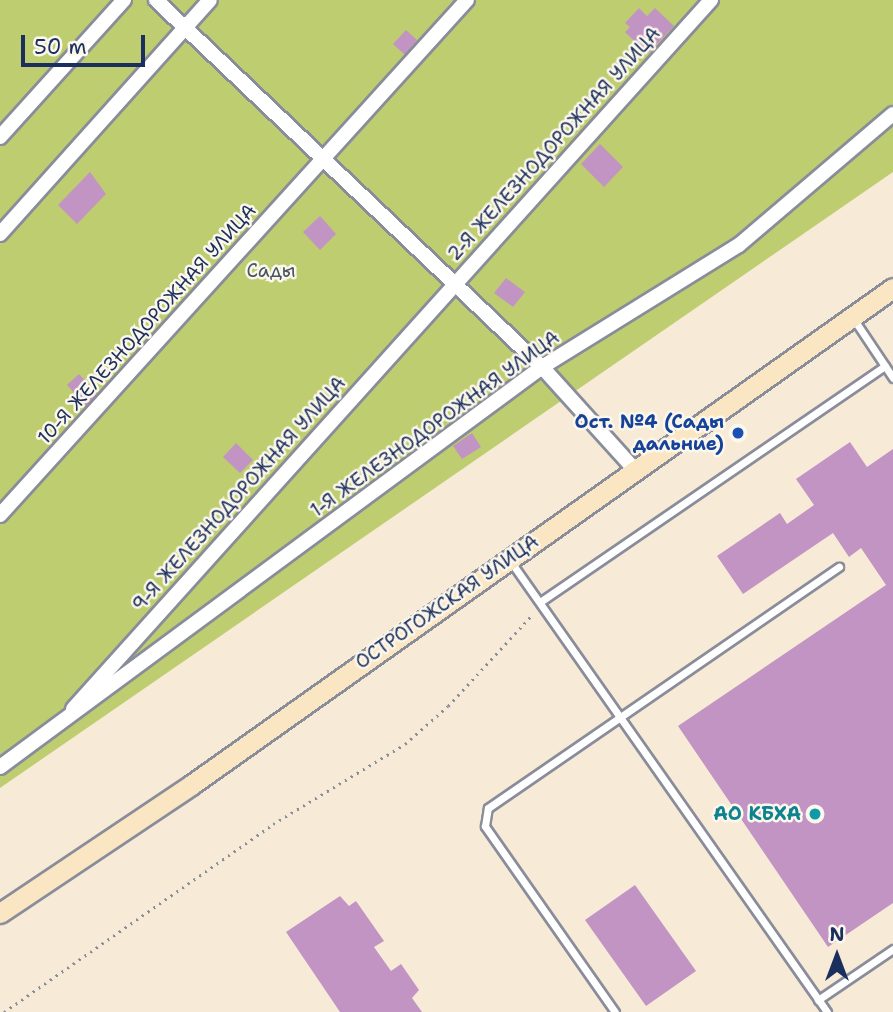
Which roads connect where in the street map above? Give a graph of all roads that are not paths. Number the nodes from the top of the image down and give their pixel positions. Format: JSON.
{"nodes":[{"id":1,"x":124,"y":0,"type":"edge"},
{"id":2,"x":156,"y":0,"type":"edge"},
{"id":3,"x":210,"y":0,"type":"edge"},
{"id":4,"x":467,"y":0,"type":"edge"},
{"id":5,"x":712,"y":0,"type":"edge"},
{"id":6,"x":185,"y":27,"type":"junction"},
{"id":7,"x":893,"y":114,"type":"edge"},
{"id":8,"x":0,"y":136,"type":"edge"},
{"id":9,"x":323,"y":158,"type":"junction"},
{"id":10,"x":0,"y":234,"type":"edge"},
{"id":11,"x":453,"y":282,"type":"junction"},
{"id":12,"x":893,"y":288,"type":"edge"},
{"id":13,"x":852,"y":318,"type":"junction"},
{"id":14,"x":885,"y":366,"type":"junction"},
{"id":15,"x":542,"y":367,"type":"junction"},
{"id":16,"x":893,"y":379,"type":"edge"},
{"id":17,"x":635,"y":470,"type":"junction"},
{"id":18,"x":0,"y":515,"type":"edge"},
{"id":19,"x":508,"y":558,"type":"junction"},
{"id":20,"x":839,"y":567,"type":"dead end"},
{"id":21,"x":540,"y":603,"type":"junction"},
{"id":22,"x":621,"y":716,"type":"junction"},
{"id":23,"x":53,"y":731,"type":"junction"},
{"id":24,"x":0,"y":767,"type":"edge"},
{"id":25,"x":0,"y":913,"type":"edge"},
{"id":26,"x":893,"y":948,"type":"edge"},
{"id":27,"x":818,"y":1000,"type":"junction"},
{"id":28,"x":615,"y":1012,"type":"edge"},
{"id":29,"x":827,"y":1012,"type":"edge"}],
"edges":[{"from":1,"to":8,"type":"street"},
{"from":2,"to":6,"type":"street"},
{"from":3,"to":6,"type":"street"},
{"from":4,"to":9,"type":"street","name":"10-Я ЖЕЛЕЗНОДОРОЖНАЯ УЛИЦА"},
{"from":5,"to":11,"type":"street","name":"2-Я ЖЕЛЕЗНОДОРОЖНАЯ УЛИЦА"},
{"from":6,"to":9,"type":"street"},
{"from":6,"to":10,"type":"street"},
{"from":7,"to":15,"type":"street","name":"1-Я ЖЕЛЕЗНОДОРОЖНАЯ УЛИЦА"},
{"from":9,"to":11,"type":"street"},
{"from":9,"to":18,"type":"street","name":"10-Я ЖЕЛЕЗНОДОРОЖНАЯ УЛИЦА"},
{"from":11,"to":15,"type":"street"},
{"from":11,"to":23,"type":"street","name":"9-Я ЖЕЛЕЗНОДОРОЖНАЯ УЛИЦА"},
{"from":12,"to":13,"type":"street","name":"ОСТРОГОЖСКАЯ УЛИЦА"},
{"from":13,"to":14,"type":"lane"},
{"from":13,"to":17,"type":"street","name":"ОСТРОГОЖСКАЯ УЛИЦА"},
{"from":14,"to":16,"type":"lane"},
{"from":14,"to":21,"type":"lane"},
{"from":15,"to":17,"type":"street"},
{"from":15,"to":23,"type":"street","name":"1-Я ЖЕЛЕЗНОДОРОЖНАЯ УЛИЦА"},
{"from":17,"to":19,"type":"street","name":"ОСТРОГОЖСКАЯ УЛИЦА"},
{"from":19,"to":21,"type":"lane"},
{"from":19,"to":25,"type":"street","name":"ОСТРОГОЖСКАЯ УЛИЦА"},
{"from":20,"to":22,"type":"lane"},
{"from":21,"to":22,"type":"lane"},
{"from":22,"to":27,"type":"lane"},
{"from":22,"to":28,"type":"lane"},
{"from":23,"to":24,"type":"street","name":"1-Я ЖЕЛЕЗНОДОРОЖНАЯ УЛИЦА"},
{"from":26,"to":27,"type":"lane"},
{"from":27,"to":29,"type":"lane"}]}
